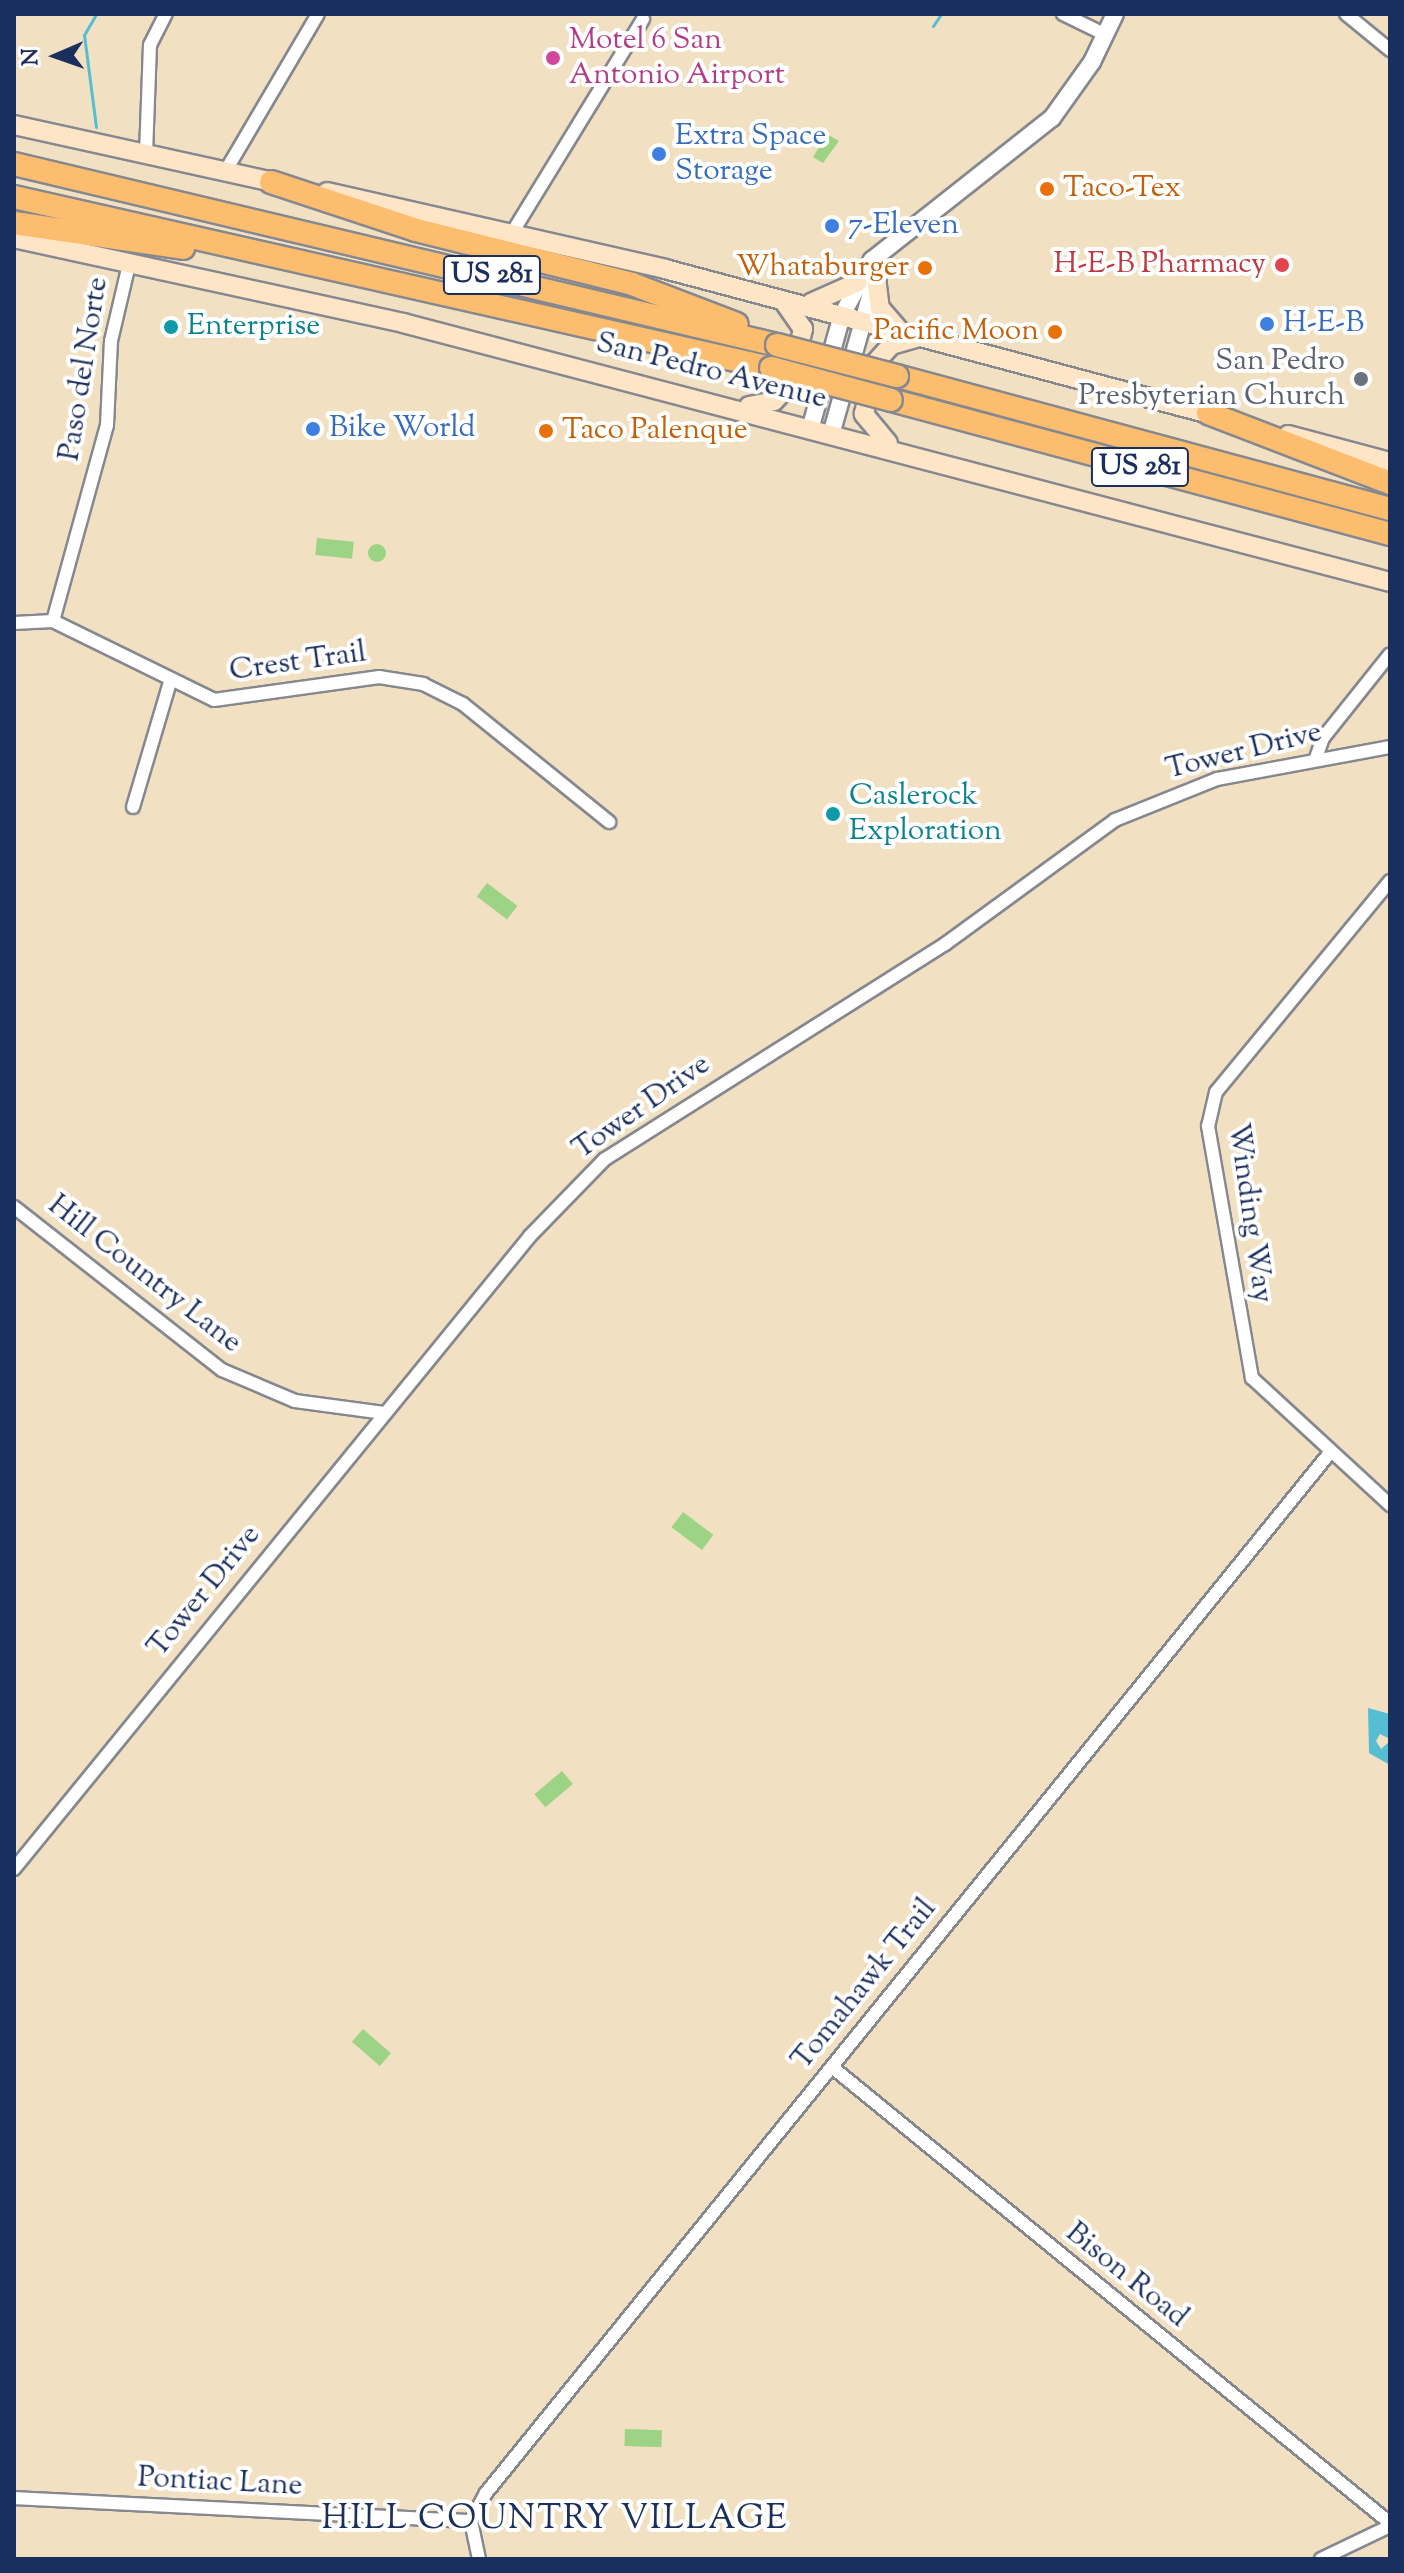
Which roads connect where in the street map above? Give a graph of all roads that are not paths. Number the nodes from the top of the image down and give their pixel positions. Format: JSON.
{"nodes":[{"id":1,"x":166,"y":14,"type":"edge"},
{"id":2,"x":318,"y":14,"type":"edge"},
{"id":3,"x":1063,"y":14,"type":"edge"},
{"id":4,"x":1115,"y":14,"type":"edge"},
{"id":5,"x":1346,"y":14,"type":"edge"},
{"id":6,"x":643,"y":19,"type":"dead end"},
{"id":7,"x":1106,"y":35,"type":"junction"},
{"id":8,"x":1390,"y":50,"type":"edge"},
{"id":9,"x":14,"y":125,"type":"edge"},
{"id":10,"x":146,"y":154,"type":"junction"},
{"id":11,"x":14,"y":164,"type":"edge"},
{"id":12,"x":225,"y":172,"type":"junction"},
{"id":13,"x":271,"y":182,"type":"junction"},
{"id":14,"x":14,"y":197,"type":"edge"},
{"id":15,"x":14,"y":223,"type":"edge"},
{"id":16,"x":512,"y":233,"type":"junction"},
{"id":17,"x":14,"y":238,"type":"edge"},
{"id":18,"x":129,"y":264,"type":"junction"},
{"id":19,"x":867,"y":280,"type":"junction"},
{"id":20,"x":454,"y":291,"type":"junction"},
{"id":21,"x":789,"y":301,"type":"junction"},
{"id":22,"x":842,"y":315,"type":"junction"},
{"id":23,"x":861,"y":320,"type":"junction"},
{"id":24,"x":898,"y":329,"type":"junction"},
{"id":25,"x":922,"y":336,"type":"junction"},
{"id":26,"x":769,"y":343,"type":"junction"},
{"id":27,"x":739,"y":407,"type":"junction"},
{"id":28,"x":1208,"y":413,"type":"junction"},
{"id":29,"x":811,"y":426,"type":"junction"},
{"id":30,"x":832,"y":431,"type":"junction"},
{"id":31,"x":895,"y":448,"type":"junction"},
{"id":32,"x":1390,"y":462,"type":"edge"},
{"id":33,"x":1390,"y":483,"type":"edge"},
{"id":34,"x":1390,"y":509,"type":"edge"},
{"id":35,"x":1390,"y":534,"type":"edge"},
{"id":36,"x":1390,"y":582,"type":"edge"},
{"id":37,"x":53,"y":621,"type":"junction"},
{"id":38,"x":14,"y":623,"type":"edge"},
{"id":39,"x":1390,"y":654,"type":"edge"},
{"id":40,"x":170,"y":682,"type":"junction"},
{"id":41,"x":1390,"y":747,"type":"edge"},
{"id":42,"x":1316,"y":758,"type":"junction"},
{"id":43,"x":133,"y":807,"type":"dead end"},
{"id":44,"x":609,"y":822,"type":"dead end"},
{"id":45,"x":1390,"y":881,"type":"edge"},
{"id":46,"x":14,"y":1207,"type":"edge"},
{"id":47,"x":384,"y":1413,"type":"junction"},
{"id":48,"x":1329,"y":1454,"type":"junction"},
{"id":49,"x":1390,"y":1505,"type":"edge"},
{"id":50,"x":14,"y":1869,"type":"edge"},
{"id":51,"x":832,"y":2067,"type":"junction"},
{"id":52,"x":14,"y":2498,"type":"edge"},
{"id":53,"x":471,"y":2521,"type":"junction"},
{"id":54,"x":1390,"y":2524,"type":"edge"},
{"id":55,"x":479,"y":2559,"type":"edge"},
{"id":56,"x":1321,"y":2559,"type":"edge"}],
"edges":[{"from":1,"to":10,"type":"street"},
{"from":2,"to":12,"type":"street"},
{"from":3,"to":7,"type":"street"},
{"from":4,"to":7,"type":"street"},
{"from":5,"to":8,"type":"street"},
{"from":6,"to":16,"type":"street"},
{"from":7,"to":19,"type":"street"},
{"from":9,"to":10,"type":"main road"},
{"from":10,"to":12,"type":"main road"},
{"from":11,"to":26,"type":"highway","number":"US 281"},
{"from":12,"to":13,"type":"main road"},
{"from":13,"to":16,"type":"main road"},
{"from":13,"to":26,"type":"highway"},
{"from":14,"to":20,"type":"highway","number":"US 281"},
{"from":15,"to":20,"type":"highway"},
{"from":16,"to":21,"type":"main road"},
{"from":17,"to":18,"type":"main road","name":"San Pedro Avenue"},
{"from":18,"to":27,"type":"main road","name":"San Pedro Avenue"},
{"from":18,"to":37,"type":"street","name":"Paso del Norte"},
{"from":19,"to":21,"type":"main road"},
{"from":19,"to":22,"type":"street"},
{"from":19,"to":23,"type":"street"},
{"from":19,"to":24,"type":"main road"},
{"from":20,"to":35,"type":"highway","number":"US 281","bridge":true},
{"from":21,"to":22,"type":"main road"},
{"from":21,"to":27,"type":"main road"},
{"from":22,"to":23,"type":"main road"},
{"from":22,"to":29,"type":"street"},
{"from":23,"to":24,"type":"main road"},
{"from":23,"to":30,"type":"street"},
{"from":24,"to":25,"type":"main road"},
{"from":25,"to":28,"type":"main road"},
{"from":25,"to":31,"type":"main road"},
{"from":26,"to":34,"type":"highway","number":"US 281","bridge":true},
{"from":27,"to":29,"type":"main road","name":"San Pedro Avenue"},
{"from":28,"to":32,"type":"main road"},
{"from":28,"to":33,"type":"highway"},
{"from":29,"to":30,"type":"main road","name":"San Pedro Avenue"},
{"from":30,"to":31,"type":"main road","name":"San Pedro Avenue"},
{"from":31,"to":36,"type":"main road","name":"San Pedro Avenue"},
{"from":37,"to":38,"type":"street"},
{"from":37,"to":40,"type":"street","name":"Crest Trail"},
{"from":39,"to":42,"type":"street"},
{"from":40,"to":43,"type":"street"},
{"from":40,"to":44,"type":"street","name":"Crest Trail"},
{"from":41,"to":42,"type":"street","name":"Tower Drive"},
{"from":42,"to":47,"type":"street","name":"Tower Drive"},
{"from":45,"to":48,"type":"street","name":"Winding Way"},
{"from":46,"to":47,"type":"street","name":"Hill Country Lane"},
{"from":47,"to":50,"type":"street","name":"Tower Drive"},
{"from":48,"to":49,"type":"street","name":"Winding Way"},
{"from":48,"to":51,"type":"street","name":"Tomahawk Trail"},
{"from":51,"to":53,"type":"street","name":"Tomahawk Trail"},
{"from":51,"to":54,"type":"street","name":"Bison Road"},
{"from":52,"to":53,"type":"street","name":"Pontiac Lane"},
{"from":53,"to":55,"type":"street"},
{"from":54,"to":56,"type":"street"}]}
